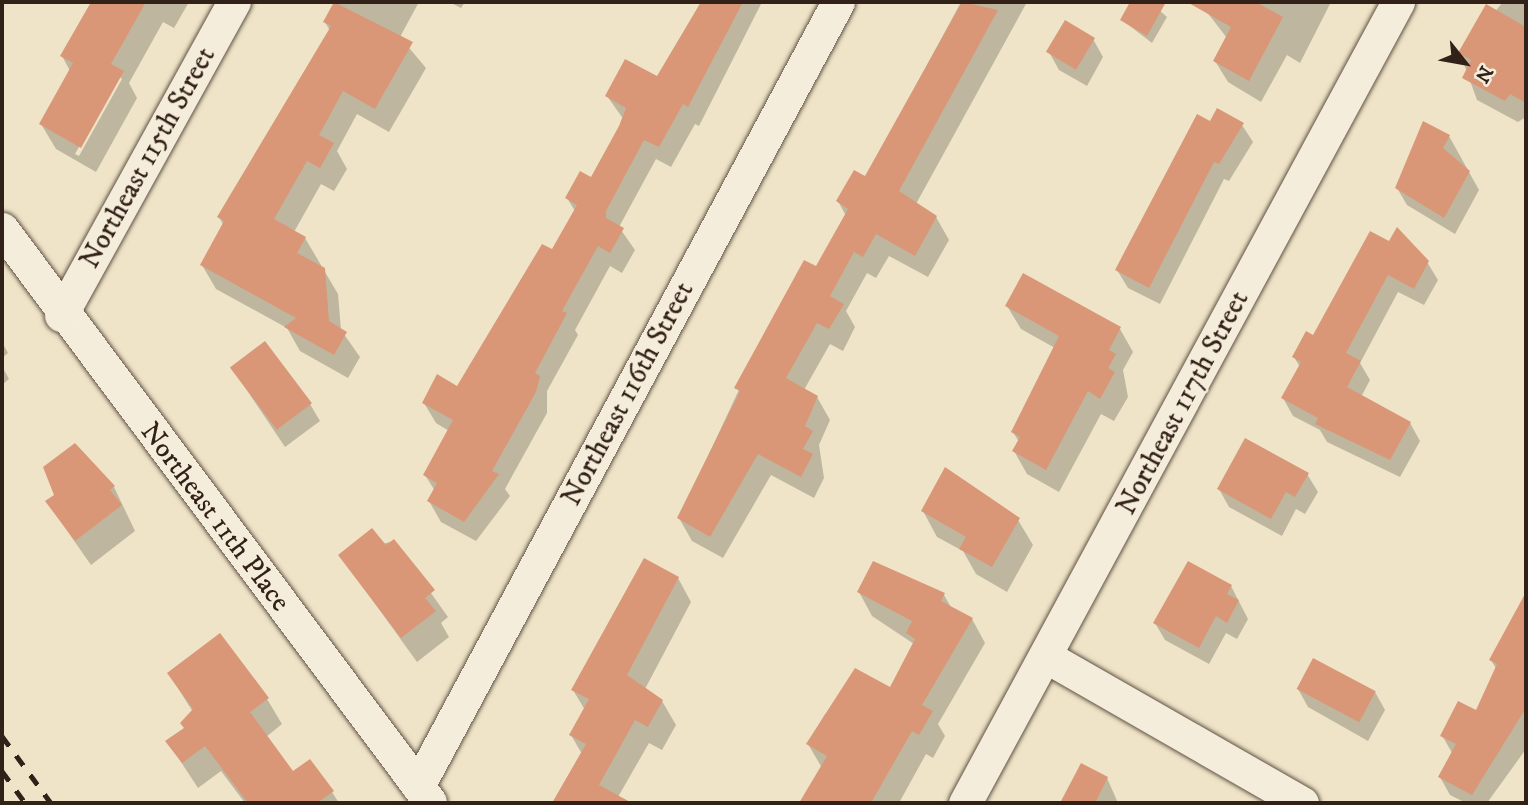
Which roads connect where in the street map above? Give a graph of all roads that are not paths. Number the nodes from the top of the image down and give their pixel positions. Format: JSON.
{"nodes":[{"id":1,"x":234,"y":2,"type":"edge"},
{"id":2,"x":838,"y":2,"type":"edge"},
{"id":3,"x":1398,"y":2,"type":"edge"},
{"id":4,"x":2,"y":229,"type":"edge"},
{"id":5,"x":61,"y":315,"type":"junction"},
{"id":6,"x":1047,"y":657,"type":"junction"},
{"id":7,"x":425,"y":794,"type":"edge"},
{"id":8,"x":965,"y":803,"type":"edge"},
{"id":9,"x":1302,"y":803,"type":"edge"}],
"edges":[{"from":1,"to":5,"type":"street","name":"Northeast 115th Street"},
{"from":2,"to":7,"type":"street","name":"Northeast 116th Street"},
{"from":3,"to":6,"type":"street","name":"Northeast 117th Street"},
{"from":4,"to":5,"type":"street","name":"Northeast 11th Place"},
{"from":5,"to":7,"type":"street","name":"Northeast 11th Place"},
{"from":6,"to":8,"type":"street","name":"Northeast 117th Street"},
{"from":6,"to":9,"type":"street"}]}
